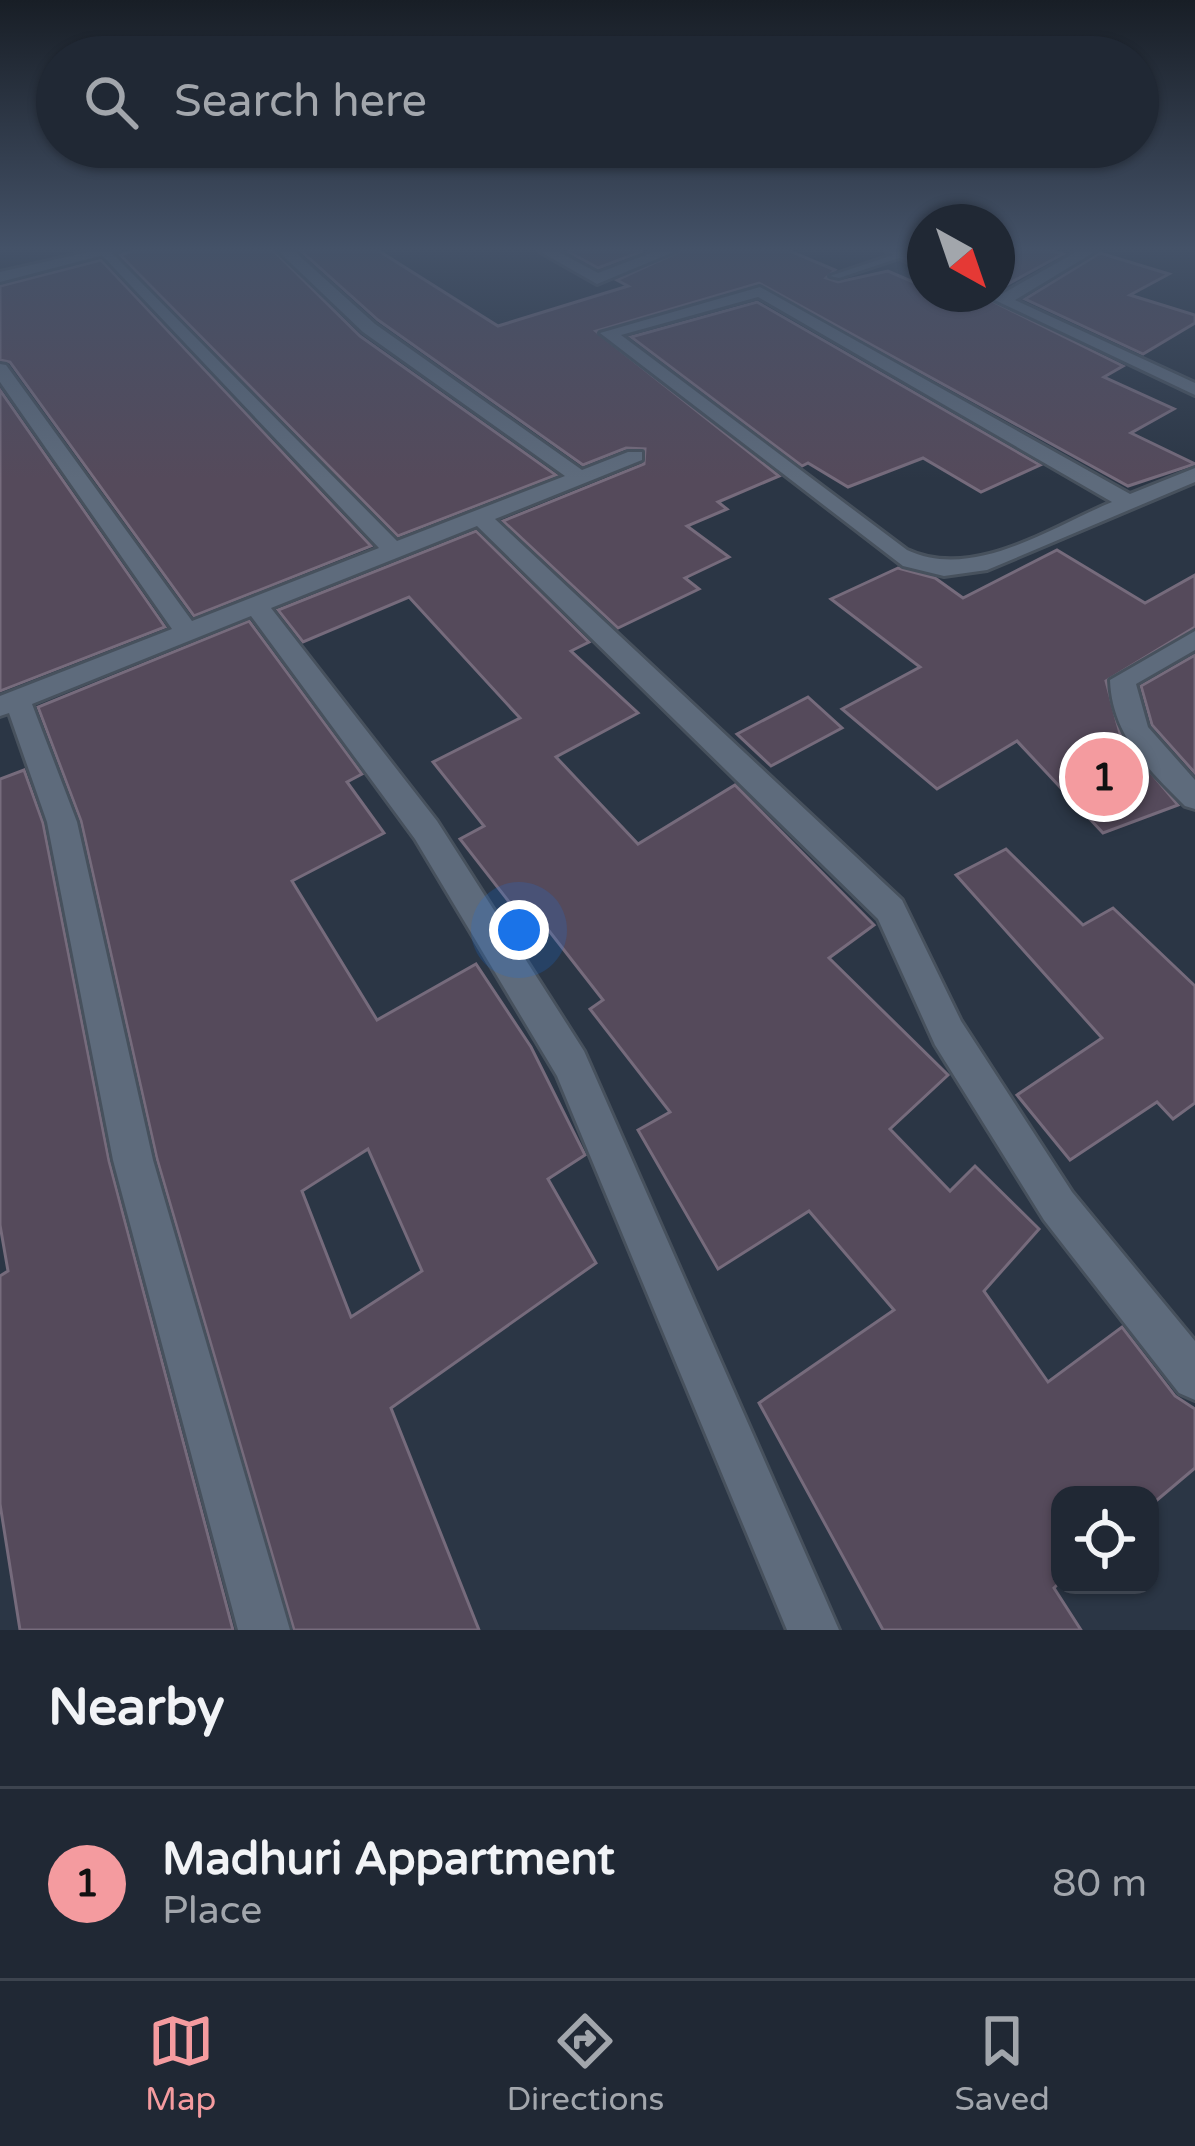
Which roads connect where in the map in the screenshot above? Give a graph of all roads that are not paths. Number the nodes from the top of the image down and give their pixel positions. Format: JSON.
{"nodes":[{"id":1,"x":180,"y":327,"type":"edge"},
{"id":2,"x":367,"y":327,"type":"edge"},
{"id":3,"x":633,"y":327,"type":"edge"},
{"id":4,"x":821,"y":327,"type":"edge"},
{"id":5,"x":1069,"y":327,"type":"edge"},
{"id":6,"x":0,"y":369,"type":"edge"},
{"id":7,"x":1195,"y":390,"type":"edge"},
{"id":8,"x":635,"y":455,"type":"dead end"},
{"id":9,"x":1195,"y":474,"type":"edge"},
{"id":10,"x":582,"y":479,"type":"junction"},
{"id":11,"x":1126,"y":501,"type":"junction"},
{"id":12,"x":481,"y":518,"type":"junction"},
{"id":13,"x":394,"y":552,"type":"junction"},
{"id":14,"x":256,"y":606,"type":"junction"},
{"id":15,"x":186,"y":631,"type":"junction"},
{"id":16,"x":1195,"y":639,"type":"edge"},
{"id":17,"x":8,"y":703,"type":"edge"},
{"id":18,"x":1195,"y":798,"type":"edge"},
{"id":19,"x":1195,"y":1377,"type":"edge"},
{"id":20,"x":264,"y":1630,"type":"edge"},
{"id":21,"x":813,"y":1630,"type":"edge"}],
"edges":[{"from":1,"to":13,"type":"street"},
{"from":2,"to":10,"type":"street"},
{"from":3,"to":11,"type":"street"},
{"from":4,"to":11,"type":"street"},
{"from":5,"to":7,"type":"street"},
{"from":6,"to":15,"type":"street"},
{"from":8,"to":10,"type":"street"},
{"from":9,"to":11,"type":"street"},
{"from":10,"to":12,"type":"street"},
{"from":12,"to":13,"type":"street"},
{"from":12,"to":19,"type":"street"},
{"from":13,"to":14,"type":"street"},
{"from":14,"to":15,"type":"street"},
{"from":14,"to":21,"type":"street"},
{"from":15,"to":17,"type":"street"},
{"from":16,"to":18,"type":"street"},
{"from":17,"to":20,"type":"street"}]}
